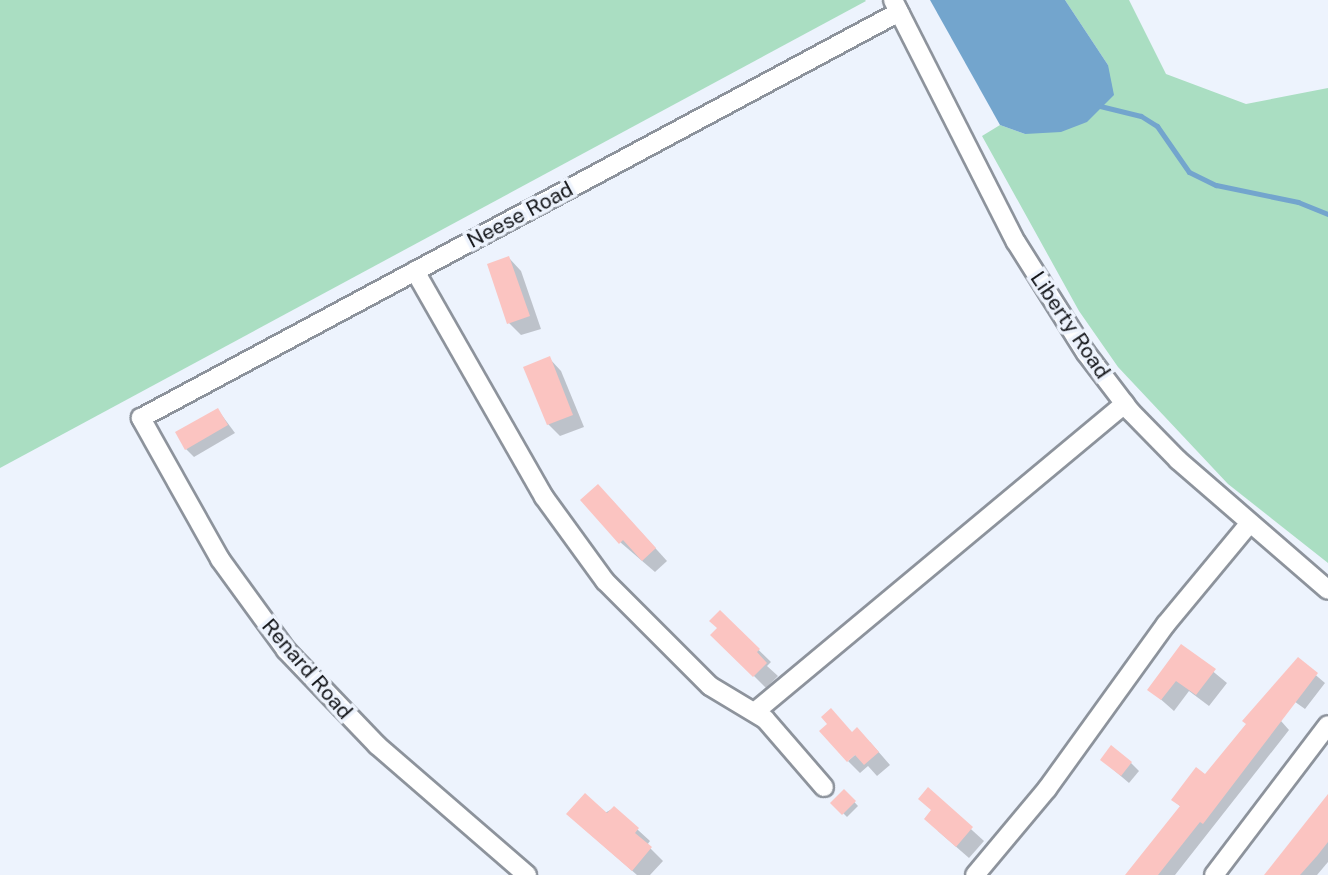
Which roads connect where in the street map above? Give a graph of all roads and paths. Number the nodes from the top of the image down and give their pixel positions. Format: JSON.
{"nodes":[{"id":1,"x":896,"y":6,"type":"edge"},
{"id":2,"x":415,"y":271,"type":"junction"},
{"id":3,"x":1125,"y":404,"type":"junction"},
{"id":4,"x":141,"y":418,"type":"joint"},
{"id":5,"x":1249,"y":524,"type":"junction"},
{"id":6,"x":1328,"y":590,"type":"edge"},
{"id":7,"x":756,"y":711,"type":"junction"},
{"id":8,"x":1328,"y":725,"type":"edge"},
{"id":9,"x":824,"y":787,"type":"dead end"},
{"id":10,"x":527,"y":875,"type":"edge"},
{"id":11,"x":975,"y":875,"type":"edge"},
{"id":12,"x":1214,"y":875,"type":"edge"}],
"edges":[{"from":1,"to":2,"type":"street","name":"Neese Road"},
{"from":1,"to":3,"type":"street","name":"Liberty Road"},
{"from":2,"to":4,"type":"street","name":"Neese Road"},
{"from":2,"to":7,"type":"street"},
{"from":3,"to":5,"type":"street","name":"Liberty Road"},
{"from":3,"to":7,"type":"street"},
{"from":4,"to":10,"type":"street","name":"Renard Road"},
{"from":5,"to":6,"type":"street","name":"Liberty Road"},
{"from":5,"to":11,"type":"street"},
{"from":7,"to":9,"type":"street"},
{"from":8,"to":12,"type":"street"}]}
